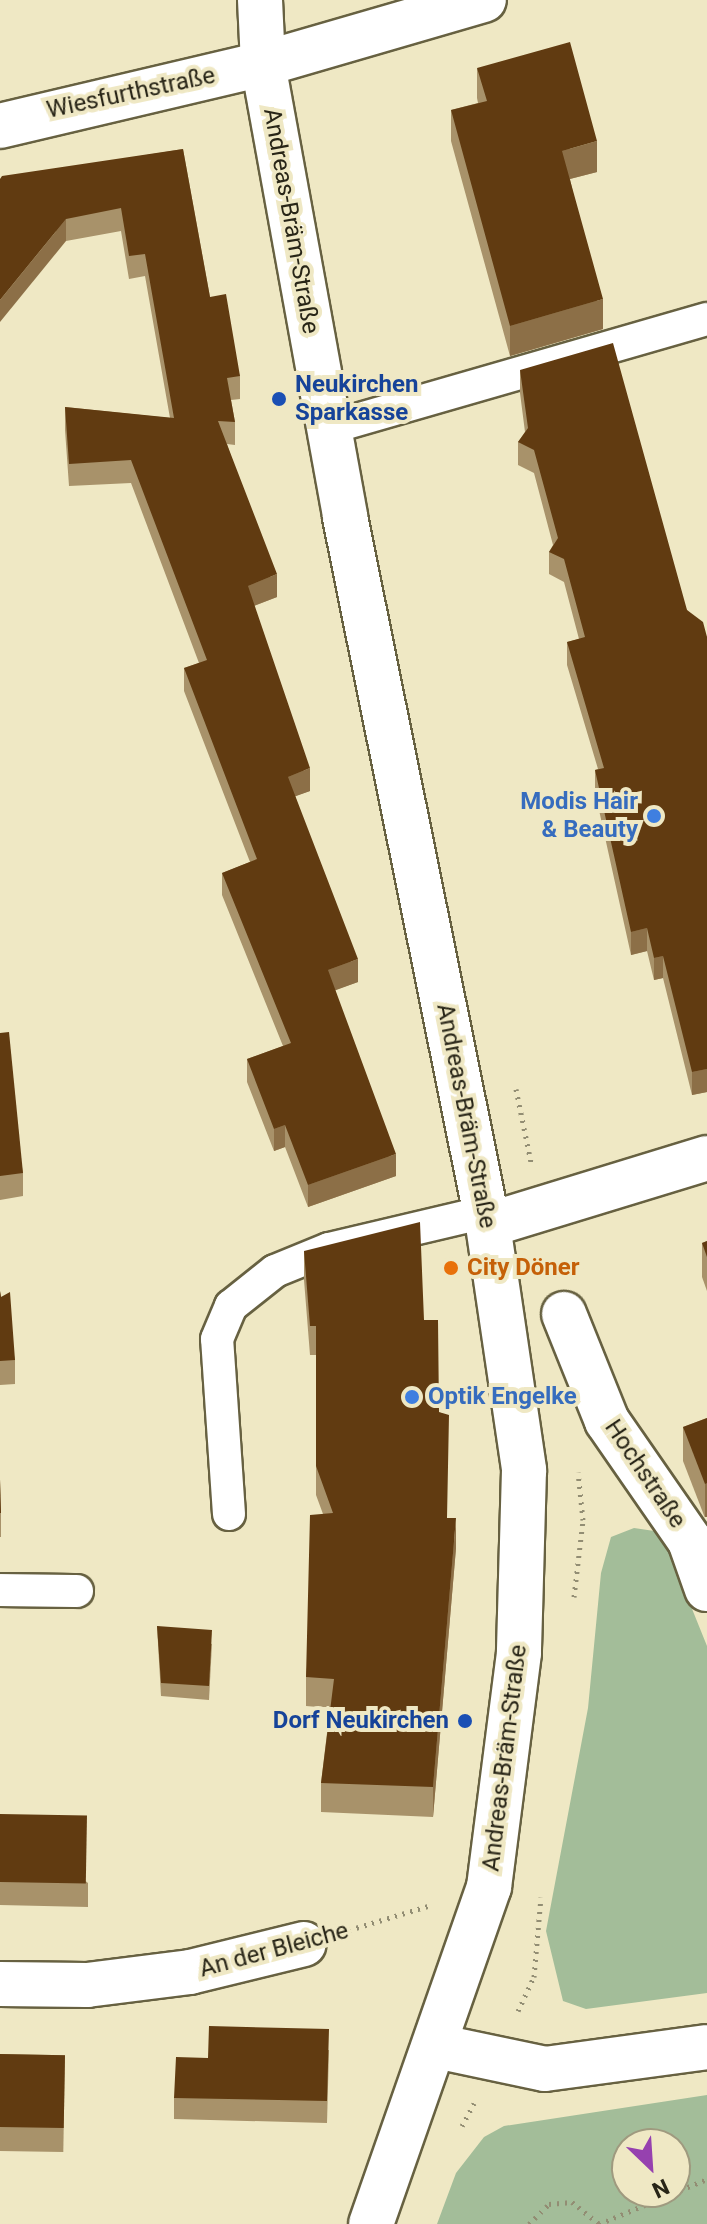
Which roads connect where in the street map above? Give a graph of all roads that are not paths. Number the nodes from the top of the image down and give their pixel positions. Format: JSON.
{"nodes":[{"id":1,"x":260,"y":0,"type":"edge"},
{"id":2,"x":484,"y":0,"type":"edge"},
{"id":3,"x":263,"y":64,"type":"junction"},
{"id":4,"x":0,"y":126,"type":"edge"},
{"id":5,"x":707,"y":319,"type":"edge"},
{"id":6,"x":329,"y":428,"type":"junction"},
{"id":7,"x":707,"y":1158,"type":"edge"},
{"id":8,"x":487,"y":1218,"type":"junction"},
{"id":9,"x":564,"y":1314,"type":"dead end"},
{"id":10,"x":229,"y":1514,"type":"dead end"},
{"id":11,"x":707,"y":1589,"type":"edge"},
{"id":12,"x":0,"y":1590,"type":"edge"},
{"id":13,"x":77,"y":1591,"type":"dead end"},
{"id":14,"x":304,"y":1944,"type":"road end"},
{"id":15,"x":0,"y":1984,"type":"edge"},
{"id":16,"x":436,"y":2046,"type":"junction"},
{"id":17,"x":707,"y":2047,"type":"edge"},
{"id":18,"x":371,"y":2224,"type":"edge"}],
"edges":[{"from":1,"to":3,"type":"main road","name":"Andreas-Bräm-Straße"},
{"from":2,"to":3,"type":"main road","name":"Wiesfurthstraße"},
{"from":3,"to":4,"type":"main road","name":"Wiesfurthstraße"},
{"from":3,"to":6,"type":"main road","name":"Andreas-Bräm-Straße"},
{"from":5,"to":6,"type":"lane"},
{"from":6,"to":8,"type":"main road","name":"Andreas-Bräm-Straße"},
{"from":7,"to":8,"type":"main road"},
{"from":8,"to":10,"type":"lane"},
{"from":8,"to":16,"type":"main road","name":"Andreas-Bräm-Straße"},
{"from":9,"to":11,"type":"main road","name":"Hochstraße"},
{"from":12,"to":13,"type":"lane"},
{"from":14,"to":15,"type":"main road","name":"An der Bleiche"},
{"from":16,"to":17,"type":"main road"},
{"from":16,"to":18,"type":"main road","name":"Andreas-Bräm-Straße"}]}
